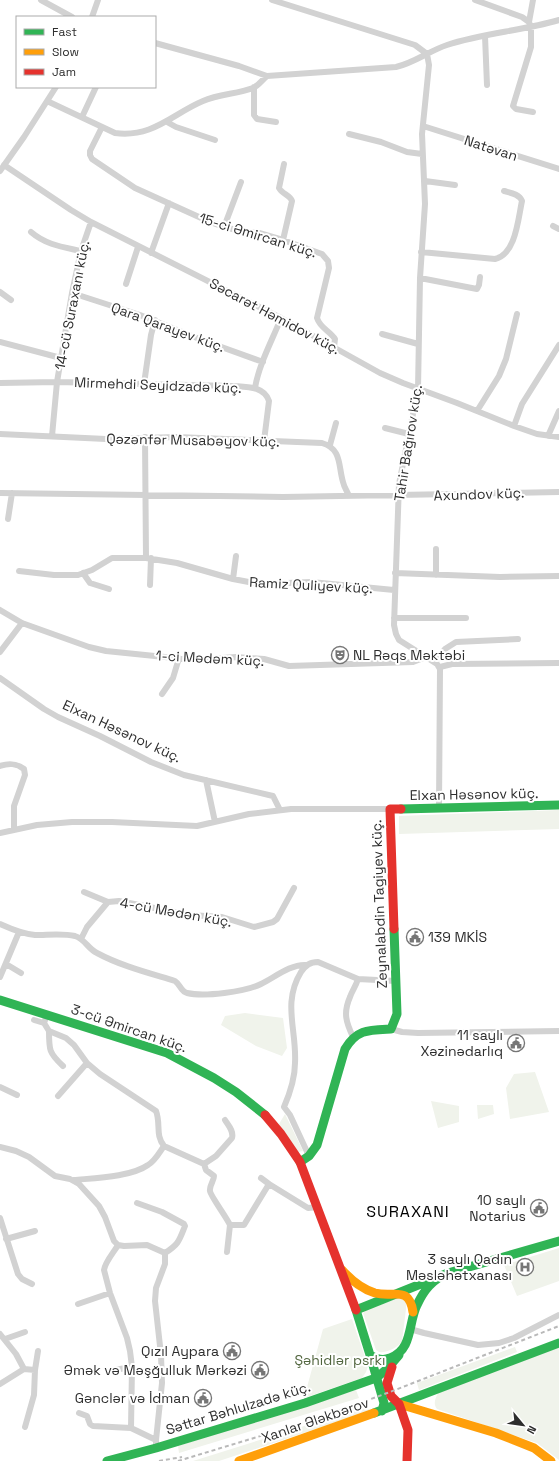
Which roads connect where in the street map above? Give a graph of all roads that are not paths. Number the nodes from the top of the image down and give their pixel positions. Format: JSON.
{"nodes":[{"id":1,"x":41,"y":0,"type":"edge"},
{"id":2,"x":98,"y":0,"type":"edge"},
{"id":3,"x":275,"y":0,"type":"edge"},
{"id":4,"x":475,"y":0,"type":"edge"},
{"id":5,"x":532,"y":0,"type":"edge"},
{"id":6,"x":70,"y":16,"type":"edge"},
{"id":7,"x":92,"y":16,"type":"edge"},
{"id":8,"x":559,"y":20,"type":"edge"},
{"id":9,"x":530,"y":25,"type":"junction"},
{"id":10,"x":485,"y":36,"type":"junction"},
{"id":11,"x":156,"y":43,"type":"edge"},
{"id":12,"x":427,"y":54,"type":"junction"},
{"id":13,"x":267,"y":76,"type":"junction"},
{"id":14,"x":487,"y":85,"type":"dead end"},
{"id":15,"x":55,"y":88,"type":"edge"},
{"id":16,"x":96,"y":88,"type":"edge"},
{"id":17,"x":254,"y":88,"type":"junction"},
{"id":18,"x":47,"y":101,"type":"junction"},
{"id":19,"x":533,"y":112,"type":"dead end"},
{"id":20,"x":82,"y":117,"type":"junction"},
{"id":21,"x":167,"y":122,"type":"junction"},
{"id":22,"x":276,"y":122,"type":"dead end"},
{"id":23,"x":423,"y":126,"type":"junction"},
{"id":24,"x":102,"y":127,"type":"junction"},
{"id":25,"x":349,"y":134,"type":"dead end"},
{"id":26,"x":215,"y":140,"type":"dead end"},
{"id":27,"x":422,"y":154,"type":"junction"},
{"id":28,"x":284,"y":164,"type":"dead end"},
{"id":29,"x":4,"y":165,"type":"junction"},
{"id":30,"x":559,"y":169,"type":"edge"},
{"id":31,"x":0,"y":171,"type":"edge"},
{"id":32,"x":425,"y":181,"type":"junction"},
{"id":33,"x":241,"y":182,"type":"dead end"},
{"id":34,"x":455,"y":185,"type":"dead end"},
{"id":35,"x":504,"y":191,"type":"dead end"},
{"id":36,"x":169,"y":203,"type":"junction"},
{"id":37,"x":91,"y":222,"type":"junction"},
{"id":38,"x":224,"y":227,"type":"junction"},
{"id":39,"x":31,"y":232,"type":"dead end"},
{"id":40,"x":283,"y":240,"type":"junction"},
{"id":41,"x":138,"y":247,"type":"junction"},
{"id":42,"x":81,"y":251,"type":"junction"},
{"id":43,"x":422,"y":252,"type":"junction"},
{"id":44,"x":151,"y":253,"type":"junction"},
{"id":45,"x":480,"y":277,"type":"dead end"},
{"id":46,"x":420,"y":278,"type":"junction"},
{"id":47,"x":126,"y":284,"type":"dead end"},
{"id":48,"x":0,"y":292,"type":"edge"},
{"id":49,"x":72,"y":294,"type":"junction"},
{"id":50,"x":11,"y":300,"type":"dead end"},
{"id":51,"x":517,"y":314,"type":"dead end"},
{"id":52,"x":281,"y":318,"type":"junction"},
{"id":53,"x":155,"y":320,"type":"junction"},
{"id":54,"x":382,"y":334,"type":"dead end"},
{"id":55,"x":0,"y":342,"type":"edge"},
{"id":56,"x":418,"y":344,"type":"junction"},
{"id":57,"x":559,"y":345,"type":"edge"},
{"id":58,"x":334,"y":347,"type":"junction"},
{"id":59,"x":61,"y":358,"type":"junction"},
{"id":60,"x":263,"y":362,"type":"junction"},
{"id":61,"x":57,"y":382,"type":"junction"},
{"id":62,"x":0,"y":383,"type":"edge"},
{"id":63,"x":144,"y":384,"type":"junction"},
{"id":64,"x":255,"y":388,"type":"junction"},
{"id":65,"x":418,"y":389,"type":"junction"},
{"id":66,"x":477,"y":411,"type":"junction"},
{"id":67,"x":559,"y":411,"type":"edge"},
{"id":68,"x":336,"y":423,"type":"dead end"},
{"id":69,"x":514,"y":426,"type":"junction"},
{"id":70,"x":386,"y":428,"type":"dead end"},
{"id":71,"x":0,"y":434,"type":"edge"},
{"id":72,"x":409,"y":434,"type":"junction"},
{"id":73,"x":52,"y":436,"type":"junction"},
{"id":74,"x":548,"y":436,"type":"junction"},
{"id":75,"x":145,"y":437,"type":"junction"},
{"id":76,"x":559,"y":437,"type":"edge"},
{"id":77,"x":264,"y":441,"type":"junction"},
{"id":78,"x":330,"y":445,"type":"junction"},
{"id":79,"x":559,"y":492,"type":"edge"},
{"id":80,"x":0,"y":493,"type":"edge"},
{"id":81,"x":12,"y":493,"type":"junction"},
{"id":82,"x":145,"y":495,"type":"junction"},
{"id":83,"x":349,"y":496,"type":"junction"},
{"id":84,"x":398,"y":496,"type":"junction"},
{"id":85,"x":8,"y":519,"type":"dead end"},
{"id":86,"x":436,"y":549,"type":"dead end"},
{"id":87,"x":236,"y":556,"type":"dead end"},
{"id":88,"x":148,"y":558,"type":"junction"},
{"id":89,"x":19,"y":571,"type":"dead end"},
{"id":90,"x":395,"y":573,"type":"junction"},
{"id":91,"x":84,"y":574,"type":"junction"},
{"id":92,"x":436,"y":575,"type":"junction"},
{"id":93,"x":559,"y":576,"type":"edge"},
{"id":94,"x":234,"y":579,"type":"junction"},
{"id":95,"x":150,"y":585,"type":"dead end"},
{"id":96,"x":109,"y":589,"type":"dead end"},
{"id":97,"x":394,"y":590,"type":"junction"},
{"id":98,"x":0,"y":610,"type":"edge"},
{"id":99,"x":394,"y":618,"type":"junction"},
{"id":100,"x":466,"y":618,"type":"dead end"},
{"id":101,"x":22,"y":623,"type":"junction"},
{"id":102,"x":518,"y":640,"type":"dead end"},
{"id":103,"x":0,"y":652,"type":"edge"},
{"id":104,"x":426,"y":657,"type":"junction"},
{"id":105,"x":179,"y":658,"type":"junction"},
{"id":106,"x":559,"y":663,"type":"edge"},
{"id":107,"x":437,"y":664,"type":"junction"},
{"id":108,"x":0,"y":678,"type":"edge"},
{"id":109,"x":162,"y":694,"type":"dead end"},
{"id":110,"x":0,"y":766,"type":"edge"},
{"id":111,"x":206,"y":780,"type":"junction"},
{"id":112,"x":559,"y":805,"type":"edge"},
{"id":113,"x":439,"y":808,"type":"junction"},
{"id":114,"x":390,"y":809,"type":"junction"},
{"id":115,"x":280,"y":810,"type":"junction"},
{"id":116,"x":215,"y":822,"type":"junction"},
{"id":117,"x":14,"y":830,"type":"junction"},
{"id":118,"x":0,"y":833,"type":"edge"},
{"id":119,"x":294,"y":888,"type":"dead end"},
{"id":120,"x":84,"y":892,"type":"dead end"},
{"id":121,"x":108,"y":902,"type":"junction"},
{"id":122,"x":0,"y":924,"type":"edge"},
{"id":123,"x":20,"y":932,"type":"junction"},
{"id":124,"x":81,"y":938,"type":"junction"},
{"id":125,"x":6,"y":964,"type":"junction"},
{"id":126,"x":306,"y":965,"type":"junction"},
{"id":127,"x":21,"y":973,"type":"dead end"},
{"id":128,"x":0,"y":977,"type":"edge"},
{"id":129,"x":358,"y":980,"type":"junction"},
{"id":130,"x":396,"y":981,"type":"junction"},
{"id":131,"x":0,"y":1000,"type":"edge"},
{"id":132,"x":46,"y":1019,"type":"junction"},
{"id":133,"x":34,"y":1020,"type":"dead end"},
{"id":134,"x":391,"y":1029,"type":"junction"},
{"id":135,"x":49,"y":1031,"type":"junction"},
{"id":136,"x":559,"y":1031,"type":"edge"},
{"id":137,"x":353,"y":1037,"type":"junction"},
{"id":138,"x":87,"y":1063,"type":"junction"},
{"id":139,"x":63,"y":1066,"type":"dead end"},
{"id":140,"x":0,"y":1087,"type":"edge"},
{"id":141,"x":17,"y":1095,"type":"dead end"},
{"id":142,"x":58,"y":1096,"type":"dead end"},
{"id":143,"x":225,"y":1120,"type":"dead end"},
{"id":144,"x":164,"y":1146,"type":"junction"},
{"id":145,"x":0,"y":1147,"type":"edge"},
{"id":146,"x":309,"y":1156,"type":"junction"},
{"id":147,"x":300,"y":1162,"type":"junction"},
{"id":148,"x":204,"y":1164,"type":"junction"},
{"id":149,"x":261,"y":1178,"type":"dead end"},
{"id":150,"x":74,"y":1180,"type":"junction"},
{"id":151,"x":270,"y":1184,"type":"junction"},
{"id":152,"x":137,"y":1204,"type":"dead end"},
{"id":153,"x":318,"y":1207,"type":"junction"},
{"id":154,"x":0,"y":1218,"type":"edge"},
{"id":155,"x":230,"y":1225,"type":"junction"},
{"id":156,"x":35,"y":1231,"type":"dead end"},
{"id":157,"x":6,"y":1239,"type":"junction"},
{"id":158,"x":559,"y":1241,"type":"edge"},
{"id":159,"x":118,"y":1245,"type":"junction"},
{"id":160,"x":227,"y":1252,"type":"dead end"},
{"id":161,"x":165,"y":1253,"type":"junction"},
{"id":162,"x":341,"y":1269,"type":"junction"},
{"id":163,"x":448,"y":1272,"type":"junction"},
{"id":164,"x":32,"y":1284,"type":"dead end"},
{"id":165,"x":110,"y":1293,"type":"junction"},
{"id":166,"x":395,"y":1293,"type":"junction"},
{"id":167,"x":78,"y":1304,"type":"dead end"},
{"id":168,"x":356,"y":1310,"type":"junction"},
{"id":169,"x":414,"y":1314,"type":"junction"},
{"id":170,"x":559,"y":1315,"type":"edge"},
{"id":171,"x":410,"y":1329,"type":"junction"},
{"id":172,"x":25,"y":1332,"type":"dead end"},
{"id":173,"x":0,"y":1334,"type":"edge"},
{"id":174,"x":4,"y":1340,"type":"junction"},
{"id":175,"x":559,"y":1343,"type":"edge"},
{"id":176,"x":405,"y":1346,"type":"junction"},
{"id":177,"x":38,"y":1350,"type":"dead end"},
{"id":178,"x":370,"y":1354,"type":"junction"},
{"id":179,"x":132,"y":1367,"type":"junction"},
{"id":180,"x":24,"y":1369,"type":"junction"},
{"id":181,"x":35,"y":1370,"type":"junction"},
{"id":182,"x":108,"y":1371,"type":"dead end"},
{"id":183,"x":376,"y":1378,"type":"junction"},
{"id":184,"x":0,"y":1384,"type":"edge"},
{"id":185,"x":399,"y":1404,"type":"junction"},
{"id":186,"x":382,"y":1411,"type":"junction"},
{"id":187,"x":79,"y":1413,"type":"dead end"},
{"id":188,"x":25,"y":1427,"type":"dead end"},
{"id":189,"x":131,"y":1428,"type":"junction"},
{"id":190,"x":156,"y":1444,"type":"junction"},
{"id":191,"x":107,"y":1461,"type":"edge"},
{"id":192,"x":239,"y":1461,"type":"edge"},
{"id":193,"x":407,"y":1461,"type":"edge"},
{"id":194,"x":551,"y":1461,"type":"edge"}],
"edges":[{"from":1,"to":6,"type":"street"},
{"from":2,"to":7,"type":"street"},
{"from":3,"to":12,"type":"street"},
{"from":4,"to":9,"type":"street"},
{"from":5,"to":9,"type":"street"},
{"from":8,"to":9,"type":"street"},
{"from":9,"to":10,"type":"street"},
{"from":9,"to":19,"type":"street"},
{"from":10,"to":12,"type":"street"},
{"from":10,"to":14,"type":"street"},
{"from":11,"to":13,"type":"street"},
{"from":12,"to":13,"type":"street"},
{"from":12,"to":23,"type":"street","name":"Tahir Bağırov küç."},
{"from":13,"to":17,"type":"street"},
{"from":15,"to":18,"type":"street"},
{"from":16,"to":20,"type":"street"},
{"from":17,"to":21,"type":"street"},
{"from":17,"to":22,"type":"street"},
{"from":18,"to":20,"type":"street"},
{"from":18,"to":29,"type":"street"},
{"from":20,"to":24,"type":"street"},
{"from":21,"to":24,"type":"street"},
{"from":21,"to":26,"type":"street"},
{"from":23,"to":27,"type":"street","name":"Tahir Bağırov küç."},
{"from":23,"to":30,"type":"street","name":"Natəvan"},
{"from":24,"to":36,"type":"street","name":"15-ci Əmircan küç."},
{"from":25,"to":27,"type":"street"},
{"from":27,"to":32,"type":"street","name":"Tahir Bağırov küç."},
{"from":28,"to":40,"type":"street"},
{"from":29,"to":31,"type":"street"},
{"from":29,"to":37,"type":"street","name":"Səcarət Həmidov küç."},
{"from":32,"to":34,"type":"street"},
{"from":32,"to":43,"type":"street","name":"Tahir Bağırov küç."},
{"from":33,"to":38,"type":"street"},
{"from":35,"to":43,"type":"street"},
{"from":36,"to":38,"type":"street","name":"15-ci Əmircan küç."},
{"from":36,"to":44,"type":"street"},
{"from":37,"to":41,"type":"street","name":"Səcarət Həmidov küç."},
{"from":37,"to":42,"type":"street","name":"14-cü Suraxanı küç."},
{"from":38,"to":40,"type":"street","name":"15-ci Əmircan küç."},
{"from":39,"to":42,"type":"street"},
{"from":40,"to":58,"type":"street","name":"15-ci Əmircan küç."},
{"from":41,"to":44,"type":"street","name":"Səcarət Həmidov küç."},
{"from":41,"to":47,"type":"street"},
{"from":42,"to":49,"type":"street","name":"14-cü Suraxanı küç."},
{"from":43,"to":46,"type":"street","name":"Tahir Bağırov küç."},
{"from":44,"to":52,"type":"street","name":"Səcarət Həmidov küç."},
{"from":45,"to":46,"type":"street"},
{"from":46,"to":56,"type":"street","name":"Tahir Bağırov küç."},
{"from":48,"to":50,"type":"street"},
{"from":49,"to":53,"type":"street","name":"Qara Qarayev küç."},
{"from":49,"to":59,"type":"street","name":"14-cü Suraxanı küç."},
{"from":51,"to":66,"type":"street"},
{"from":52,"to":58,"type":"street","name":"Səcarət Həmidov küç."},
{"from":52,"to":60,"type":"street"},
{"from":53,"to":60,"type":"street","name":"Qara Qarayev küç."},
{"from":53,"to":63,"type":"street"},
{"from":54,"to":56,"type":"street"},
{"from":55,"to":59,"type":"street"},
{"from":56,"to":65,"type":"street","name":"Tahir Bağırov küç."},
{"from":57,"to":69,"type":"street"},
{"from":58,"to":65,"type":"street","name":"Səcarət Həmidov küç."},
{"from":59,"to":61,"type":"street","name":"14-cü Suraxanı küç."},
{"from":60,"to":64,"type":"street"},
{"from":61,"to":62,"type":"street","name":"Mirmehdi Seyidzadə küç."},
{"from":61,"to":63,"type":"street","name":"Mirmehdi Seyidzadə küç."},
{"from":61,"to":73,"type":"street","name":"14-cü Suraxanı küç."},
{"from":63,"to":64,"type":"street","name":"Mirmehdi Seyidzadə küç."},
{"from":64,"to":77,"type":"street","name":"Mirmehdi Seyidzadə küç."},
{"from":65,"to":66,"type":"street","name":"Səcarət Həmidov küç."},
{"from":65,"to":72,"type":"street","name":"Tahir Bağırov küç."},
{"from":66,"to":69,"type":"street","name":"Səcarət Həmidov küç."},
{"from":67,"to":74,"type":"street"},
{"from":68,"to":78,"type":"street"},
{"from":69,"to":74,"type":"street","name":"Səcarət Həmidov küç."},
{"from":70,"to":72,"type":"street"},
{"from":71,"to":73,"type":"street","name":"Qəzənfər Musabəyov küç."},
{"from":72,"to":84,"type":"street","name":"Tahir Bağırov küç."},
{"from":73,"to":75,"type":"street","name":"Qəzənfər Musabəyov küç."},
{"from":74,"to":76,"type":"street","name":"Səcarət Həmidov küç."},
{"from":75,"to":77,"type":"street","name":"Qəzənfər Musabəyov küç."},
{"from":75,"to":82,"type":"street"},
{"from":77,"to":78,"type":"street","name":"Qəzənfər Musabəyov küç."},
{"from":78,"to":83,"type":"street"},
{"from":79,"to":84,"type":"street","name":"Axundov küç."},
{"from":80,"to":81,"type":"street","name":"Axundov küç."},
{"from":81,"to":82,"type":"street","name":"Axundov küç."},
{"from":81,"to":85,"type":"street"},
{"from":82,"to":83,"type":"street","name":"Axundov küç."},
{"from":82,"to":88,"type":"street"},
{"from":83,"to":84,"type":"street","name":"Axundov küç."},
{"from":84,"to":90,"type":"street","name":"Tahir Bağırov küç."},
{"from":86,"to":92,"type":"street"},
{"from":87,"to":94,"type":"street"},
{"from":88,"to":91,"type":"street","name":"Ramiz Quliyev küç."},
{"from":88,"to":94,"type":"street","name":"Ramiz Quliyev küç."},
{"from":88,"to":95,"type":"street"},
{"from":89,"to":91,"type":"street","name":"Ramiz Quliyev küç."},
{"from":90,"to":92,"type":"street"},
{"from":90,"to":97,"type":"street","name":"Tahir Bağırov küç."},
{"from":91,"to":96,"type":"street"},
{"from":92,"to":93,"type":"street"},
{"from":94,"to":97,"type":"street","name":"Ramiz Quliyev küç."},
{"from":97,"to":99,"type":"street","name":"Tahir Bağırov küç."},
{"from":98,"to":101,"type":"street","name":"1-ci Mədəm küç."},
{"from":99,"to":100,"type":"street"},
{"from":99,"to":104,"type":"street","name":"Tahir Bağırov küç."},
{"from":101,"to":103,"type":"street"},
{"from":101,"to":105,"type":"street","name":"1-ci Mədəm küç."},
{"from":102,"to":107,"type":"street"},
{"from":104,"to":105,"type":"street","name":"1-ci Mədəm küç."},
{"from":104,"to":107,"type":"street","name":"Tahir Bağırov küç."},
{"from":105,"to":109,"type":"street"},
{"from":106,"to":107,"type":"street"},
{"from":107,"to":113,"type":"street"},
{"from":108,"to":111,"type":"street","name":"Elxan Həsənov küç."},
{"from":110,"to":117,"type":"street"},
{"from":111,"to":115,"type":"street","name":"Elxan Həsənov küç."},
{"from":111,"to":116,"type":"street"},
{"from":112,"to":113,"type":"main road","name":"Elxan Həsənov küç."},
{"from":113,"to":114,"type":"main road","name":"Elxan Həsənov küç."},
{"from":114,"to":115,"type":"street","name":"Zeynalabdin Tagiyev küç."},
{"from":114,"to":130,"type":"main road","name":"Zeynalabdin Tagiyev küç."},
{"from":115,"to":116,"type":"street","name":"Zeynalabdin Tagiyev küç."},
{"from":116,"to":117,"type":"street","name":"Zeynalabdin Tagiyev küç."},
{"from":117,"to":118,"type":"street","name":"Zeynalabdin Tagiyev küç."},
{"from":119,"to":121,"type":"street","name":"4-cü Mədən küç."},
{"from":120,"to":121,"type":"street"},
{"from":121,"to":124,"type":"street","name":"4-cü Mədən küç."},
{"from":122,"to":123,"type":"street"},
{"from":123,"to":124,"type":"street"},
{"from":123,"to":125,"type":"street"},
{"from":124,"to":126,"type":"street"},
{"from":125,"to":127,"type":"street"},
{"from":125,"to":128,"type":"street"},
{"from":126,"to":129,"type":"street"},
{"from":126,"to":146,"type":"street"},
{"from":129,"to":130,"type":"street"},
{"from":129,"to":137,"type":"street"},
{"from":130,"to":134,"type":"main road","name":"Zeynalabdin Tagiyev küç."},
{"from":131,"to":132,"type":"main road","name":"3-cü Əmircan küç."},
{"from":132,"to":133,"type":"street"},
{"from":132,"to":135,"type":"street"},
{"from":132,"to":147,"type":"main road","name":"3-cü Əmircan küç."},
{"from":134,"to":136,"type":"street"},
{"from":134,"to":137,"type":"main road"},
{"from":135,"to":138,"type":"street"},
{"from":135,"to":139,"type":"street"},
{"from":137,"to":146,"type":"main road"},
{"from":138,"to":142,"type":"street"},
{"from":138,"to":144,"type":"street"},
{"from":140,"to":141,"type":"street"},
{"from":143,"to":148,"type":"street"},
{"from":144,"to":148,"type":"street"},
{"from":144,"to":150,"type":"street"},
{"from":145,"to":150,"type":"street"},
{"from":146,"to":147,"type":"main road"},
{"from":147,"to":153,"type":"main road","name":"3-cü Əmircan küç."},
{"from":148,"to":155,"type":"street"},
{"from":149,"to":151,"type":"street"},
{"from":150,"to":159,"type":"street"},
{"from":151,"to":153,"type":"street"},
{"from":151,"to":155,"type":"street"},
{"from":152,"to":161,"type":"street"},
{"from":153,"to":162,"type":"main road","name":"3-cü Əmircan küç."},
{"from":154,"to":157,"type":"street"},
{"from":155,"to":160,"type":"street"},
{"from":156,"to":157,"type":"street"},
{"from":157,"to":164,"type":"street"},
{"from":158,"to":163,"type":"main road"},
{"from":159,"to":161,"type":"street"},
{"from":159,"to":165,"type":"street"},
{"from":161,"to":190,"type":"street"},
{"from":162,"to":166,"type":"main road","name":"3-cü Əmircan küç."},
{"from":162,"to":168,"type":"main road"},
{"from":163,"to":166,"type":"main road"},
{"from":163,"to":169,"type":"main road"},
{"from":165,"to":167,"type":"street"},
{"from":165,"to":179,"type":"street"},
{"from":166,"to":168,"type":"main road"},
{"from":166,"to":169,"type":"main road"},
{"from":168,"to":178,"type":"main road"},
{"from":169,"to":171,"type":"main road"},
{"from":170,"to":171,"type":"street"},
{"from":171,"to":176,"type":"main road"},
{"from":172,"to":174,"type":"street"},
{"from":173,"to":174,"type":"street"},
{"from":174,"to":180,"type":"street"},
{"from":175,"to":185,"type":"main road"},
{"from":176,"to":178,"type":"main road"},
{"from":176,"to":183,"type":"main road"},
{"from":176,"to":185,"type":"main road"},
{"from":177,"to":181,"type":"street"},
{"from":178,"to":183,"type":"main road"},
{"from":179,"to":182,"type":"street"},
{"from":179,"to":189,"type":"street"},
{"from":180,"to":181,"type":"street"},
{"from":180,"to":184,"type":"street"},
{"from":181,"to":188,"type":"street"},
{"from":183,"to":186,"type":"main road"},
{"from":183,"to":190,"type":"main road","name":"Səttar Bəhlulzadə küç."},
{"from":185,"to":186,"type":"main road","name":"Xanlar Ələkbərov"},
{"from":185,"to":193,"type":"main road"},
{"from":185,"to":194,"type":"main road"},
{"from":186,"to":192,"type":"main road","name":"Xanlar Ələkbərov"},
{"from":187,"to":189,"type":"street"},
{"from":189,"to":190,"type":"street"},
{"from":190,"to":191,"type":"main road","name":"Səttar Bəhlulzadə küç."}]}
